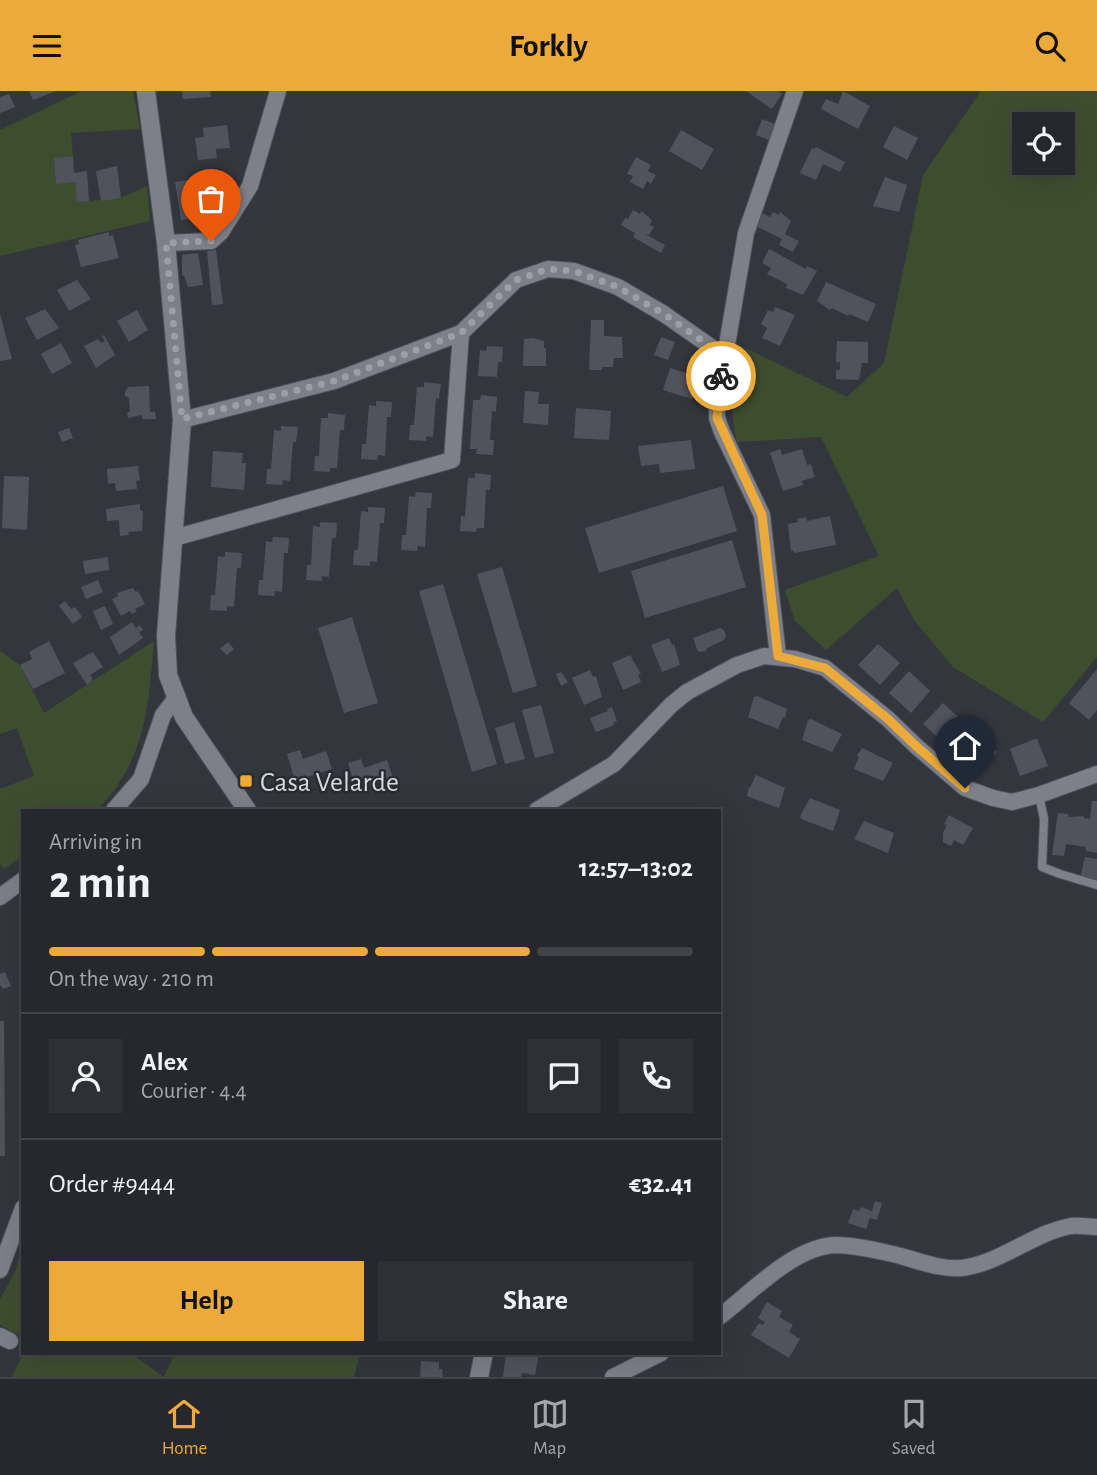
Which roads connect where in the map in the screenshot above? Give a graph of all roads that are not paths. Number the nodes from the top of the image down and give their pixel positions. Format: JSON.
{"nodes":[{"id":1,"x":146,"y":91,"type":"edge"},
{"id":2,"x":278,"y":91,"type":"edge"},
{"id":3,"x":795,"y":91,"type":"edge"},
{"id":4,"x":166,"y":243,"type":"junction"},
{"id":5,"x":461,"y":333,"type":"junction"},
{"id":6,"x":724,"y":356,"type":"junction"},
{"id":7,"x":182,"y":419,"type":"junction"},
{"id":8,"x":174,"y":538,"type":"junction"},
{"id":9,"x":778,"y":656,"type":"junction"},
{"id":10,"x":176,"y":698,"type":"junction"},
{"id":11,"x":1097,"y":774,"type":"edge"},
{"id":12,"x":1040,"y":795,"type":"junction"},
{"id":13,"x":115,"y":809,"type":"edge"},
{"id":14,"x":246,"y":809,"type":"edge"},
{"id":15,"x":539,"y":809,"type":"edge"},
{"id":16,"x":21,"y":881,"type":"edge"},
{"id":17,"x":1097,"y":885,"type":"edge"},
{"id":18,"x":0,"y":897,"type":"edge"},
{"id":19,"x":21,"y":1213,"type":"edge"},
{"id":20,"x":1097,"y":1227,"type":"edge"},
{"id":21,"x":0,"y":1270,"type":"edge"},
{"id":22,"x":721,"y":1315,"type":"edge"},
{"id":23,"x":484,"y":1355,"type":"edge"},
{"id":24,"x":657,"y":1355,"type":"edge"},
{"id":25,"x":479,"y":1377,"type":"edge"},
{"id":26,"x":613,"y":1377,"type":"edge"}],
"edges":[{"from":1,"to":4,"type":"street"},
{"from":2,"to":4,"type":"street"},
{"from":3,"to":6,"type":"street"},
{"from":4,"to":7,"type":"street"},
{"from":5,"to":6,"type":"street"},
{"from":5,"to":7,"type":"street"},
{"from":5,"to":8,"type":"street"},
{"from":6,"to":9,"type":"street"},
{"from":7,"to":8,"type":"street"},
{"from":8,"to":10,"type":"street"},
{"from":9,"to":12,"type":"street"},
{"from":9,"to":15,"type":"street"},
{"from":10,"to":13,"type":"street"},
{"from":10,"to":14,"type":"street"},
{"from":11,"to":12,"type":"street"},
{"from":12,"to":17,"type":"lane"},
{"from":16,"to":18,"type":"street"},
{"from":19,"to":21,"type":"street"},
{"from":20,"to":22,"type":"street"},
{"from":23,"to":25,"type":"street"},
{"from":24,"to":26,"type":"street"}]}
